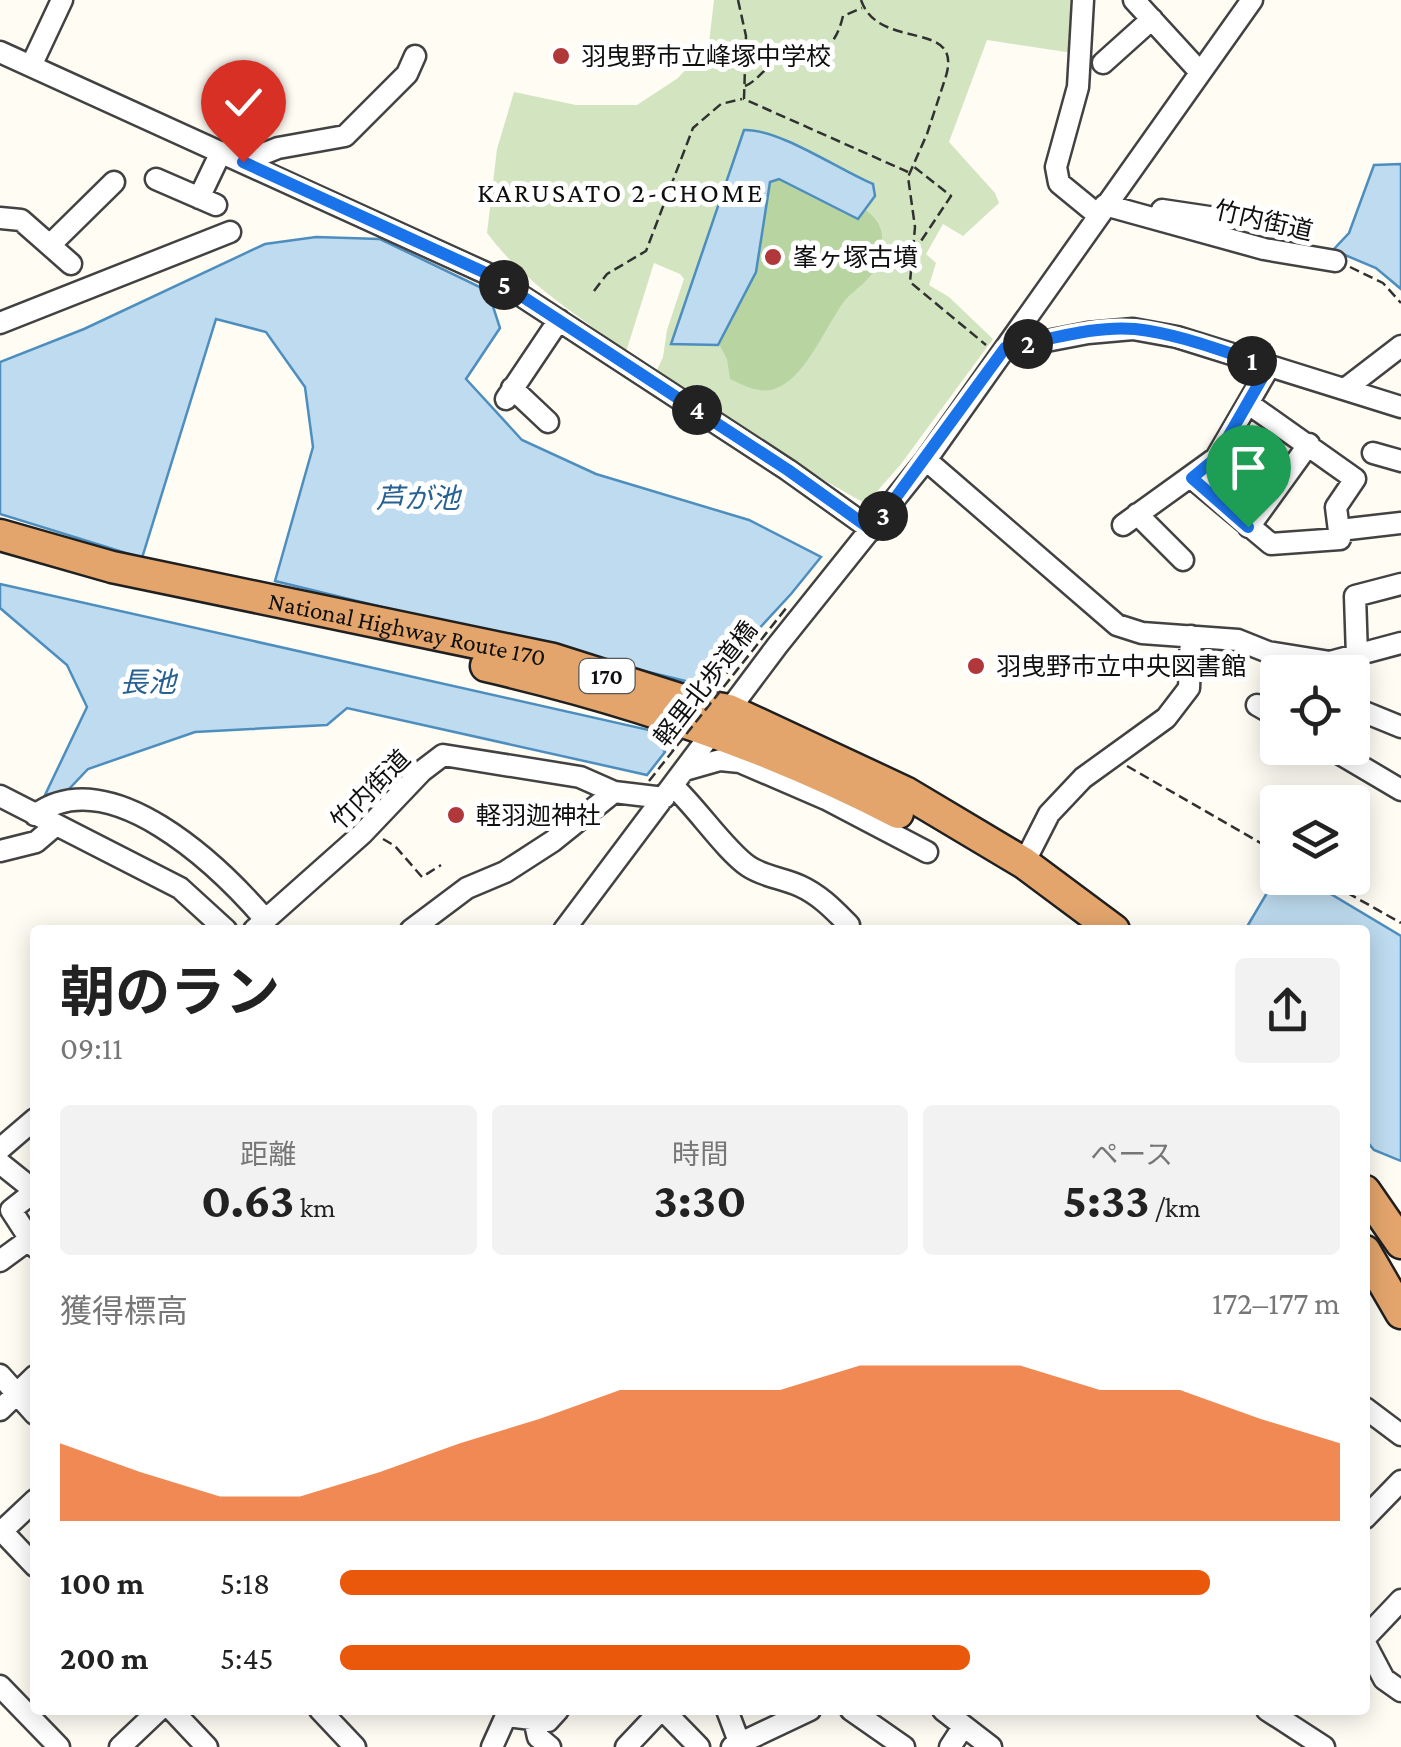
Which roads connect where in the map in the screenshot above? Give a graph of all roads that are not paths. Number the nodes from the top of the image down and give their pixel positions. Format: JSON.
{"nodes":[{"id":1,"x":62,"y":0,"type":"edge"},
{"id":2,"x":1083,"y":0,"type":"edge"},
{"id":3,"x":1134,"y":0,"type":"edge"},
{"id":4,"x":1252,"y":0,"type":"edge"},
{"id":5,"x":1152,"y":19,"type":"junction"},
{"id":6,"x":0,"y":52,"type":"edge"},
{"id":7,"x":414,"y":56,"type":"dead end"},
{"id":8,"x":1104,"y":64,"type":"dead end"},
{"id":9,"x":31,"y":66,"type":"junction"},
{"id":10,"x":1200,"y":72,"type":"junction"},
{"id":11,"x":221,"y":152,"type":"junction"},
{"id":12,"x":243,"y":162,"type":"junction"},
{"id":13,"x":156,"y":179,"type":"dead end"},
{"id":14,"x":114,"y":182,"type":"dead end"},
{"id":15,"x":1102,"y":210,"type":"junction"},
{"id":16,"x":0,"y":218,"type":"edge"},
{"id":17,"x":1229,"y":220,"type":"dead end"},
{"id":18,"x":230,"y":232,"type":"dead end"},
{"id":19,"x":50,"y":245,"type":"junction"},
{"id":20,"x":1335,"y":261,"type":"road end"},
{"id":21,"x":71,"y":264,"type":"dead end"},
{"id":22,"x":559,"y":320,"type":"junction"},
{"id":23,"x":0,"y":323,"type":"edge"},
{"id":24,"x":998,"y":349,"type":"junction"},
{"id":25,"x":1395,"y":354,"type":"edge"},
{"id":26,"x":1269,"y":366,"type":"junction"},
{"id":27,"x":1345,"y":389,"type":"junction"},
{"id":28,"x":1249,"y":404,"type":"junction"},
{"id":29,"x":1401,"y":407,"type":"edge"},
{"id":30,"x":548,"y":422,"type":"dead end"},
{"id":31,"x":1309,"y":444,"type":"junction"},
{"id":32,"x":1373,"y":453,"type":"dead end"},
{"id":33,"x":926,"y":460,"type":"junction"},
{"id":34,"x":1401,"y":461,"type":"edge"},
{"id":35,"x":1192,"y":478,"type":"junction"},
{"id":36,"x":1401,"y":523,"type":"edge"},
{"id":37,"x":1248,"y":527,"type":"junction"},
{"id":38,"x":872,"y":530,"type":"junction"},
{"id":39,"x":1340,"y":530,"type":"junction"},
{"id":40,"x":0,"y":535,"type":"edge"},
{"id":41,"x":0,"y":554,"type":"edge"},
{"id":42,"x":52,"y":560,"type":"junction"},
{"id":43,"x":1183,"y":560,"type":"dead end"},
{"id":44,"x":1401,"y":584,"type":"edge"},
{"id":45,"x":1191,"y":636,"type":"junction"},
{"id":46,"x":1401,"y":643,"type":"edge"},
{"id":47,"x":1280,"y":655,"type":"edge"},
{"id":48,"x":1356,"y":655,"type":"edge"},
{"id":49,"x":1359,"y":655,"type":"edge"},
{"id":50,"x":1257,"y":705,"type":"dead end"},
{"id":51,"x":1260,"y":707,"type":"edge"},
{"id":52,"x":719,"y":710,"type":"junction"},
{"id":53,"x":1370,"y":715,"type":"edge"},
{"id":54,"x":1401,"y":728,"type":"edge"},
{"id":55,"x":1359,"y":765,"type":"edge"},
{"id":56,"x":674,"y":784,"type":"junction"},
{"id":57,"x":1401,"y":790,"type":"edge"},
{"id":58,"x":614,"y":792,"type":"junction"},
{"id":59,"x":0,"y":796,"type":"edge"},
{"id":60,"x":35,"y":815,"type":"junction"},
{"id":61,"x":56,"y":826,"type":"junction"},
{"id":62,"x":0,"y":851,"type":"edge"},
{"id":63,"x":927,"y":852,"type":"dead end"},
{"id":64,"x":1024,"y":863,"type":"junction"},
{"id":65,"x":221,"y":925,"type":"edge"},
{"id":66,"x":260,"y":925,"type":"edge"},
{"id":67,"x":418,"y":925,"type":"edge"},
{"id":68,"x":568,"y":925,"type":"edge"},
{"id":69,"x":849,"y":925,"type":"dead end"},
{"id":70,"x":1075,"y":925,"type":"edge"},
{"id":71,"x":1107,"y":925,"type":"edge"},
{"id":72,"x":30,"y":1124,"type":"edge"},
{"id":73,"x":0,"y":1149,"type":"edge"},
{"id":74,"x":0,"y":1163,"type":"edge"},
{"id":75,"x":1370,"y":1181,"type":"edge"},
{"id":76,"x":30,"y":1187,"type":"edge"},
{"id":77,"x":30,"y":1195,"type":"edge"},
{"id":78,"x":1370,"y":1197,"type":"edge"},
{"id":79,"x":1401,"y":1216,"type":"edge"},
{"id":80,"x":1370,"y":1232,"type":"edge"},
{"id":81,"x":30,"y":1240,"type":"edge"},
{"id":82,"x":1401,"y":1243,"type":"edge"},
{"id":83,"x":30,"y":1244,"type":"edge"},
{"id":84,"x":1370,"y":1260,"type":"edge"},
{"id":85,"x":0,"y":1261,"type":"edge"},
{"id":86,"x":1401,"y":1278,"type":"edge"},
{"id":87,"x":1401,"y":1313,"type":"edge"},
{"id":88,"x":0,"y":1375,"type":"edge"},
{"id":89,"x":30,"y":1381,"type":"edge"},
{"id":90,"x":17,"y":1394,"type":"junction"},
{"id":91,"x":30,"y":1408,"type":"edge"},
{"id":92,"x":0,"y":1410,"type":"edge"},
{"id":93,"x":1370,"y":1412,"type":"edge"},
{"id":94,"x":1401,"y":1436,"type":"edge"},
{"id":95,"x":1401,"y":1481,"type":"edge"},
{"id":96,"x":30,"y":1505,"type":"edge"},
{"id":97,"x":1370,"y":1513,"type":"edge"},
{"id":98,"x":1,"y":1531,"type":"edge"},
{"id":99,"x":30,"y":1561,"type":"edge"},
{"id":100,"x":1401,"y":1600,"type":"edge"},
{"id":101,"x":1370,"y":1634,"type":"edge"},
{"id":102,"x":1370,"y":1650,"type":"edge"},
{"id":103,"x":0,"y":1686,"type":"edge"},
{"id":104,"x":1401,"y":1691,"type":"edge"},
{"id":105,"x":154,"y":1715,"type":"edge"},
{"id":106,"x":177,"y":1715,"type":"edge"},
{"id":107,"x":325,"y":1715,"type":"edge"},
{"id":108,"x":553,"y":1715,"type":"edge"},
{"id":109,"x":657,"y":1715,"type":"edge"},
{"id":110,"x":667,"y":1715,"type":"edge"},
{"id":111,"x":728,"y":1715,"type":"edge"},
{"id":112,"x":800,"y":1715,"type":"edge"},
{"id":113,"x":858,"y":1715,"type":"edge"},
{"id":114,"x":949,"y":1715,"type":"edge"},
{"id":115,"x":534,"y":1720,"type":"junction"},
{"id":116,"x":1301,"y":1720,"type":"edge"},
{"id":117,"x":962,"y":1727,"type":"junction"},
{"id":118,"x":737,"y":1746,"type":"edge"},
{"id":119,"x":60,"y":1747,"type":"edge"},
{"id":120,"x":120,"y":1747,"type":"edge"},
{"id":121,"x":207,"y":1747,"type":"edge"},
{"id":122,"x":355,"y":1747,"type":"edge"},
{"id":123,"x":492,"y":1747,"type":"edge"},
{"id":124,"x":550,"y":1747,"type":"edge"},
{"id":125,"x":626,"y":1747,"type":"edge"},
{"id":126,"x":699,"y":1747,"type":"edge"},
{"id":127,"x":904,"y":1747,"type":"edge"},
{"id":128,"x":950,"y":1747,"type":"edge"},
{"id":129,"x":990,"y":1747,"type":"edge"},
{"id":130,"x":1324,"y":1747,"type":"edge"}],
"edges":[{"from":1,"to":9,"type":"street"},
{"from":2,"to":15,"type":"street"},
{"from":3,"to":5,"type":"street"},
{"from":4,"to":10,"type":"street"},
{"from":5,"to":8,"type":"street"},
{"from":5,"to":10,"type":"street"},
{"from":6,"to":9,"type":"street"},
{"from":7,"to":12,"type":"street"},
{"from":9,"to":11,"type":"street"},
{"from":10,"to":15,"type":"street"},
{"from":11,"to":12,"type":"street"},
{"from":11,"to":13,"type":"street"},
{"from":12,"to":22,"type":"street"},
{"from":14,"to":19,"type":"street"},
{"from":15,"to":17,"type":"street"},
{"from":15,"to":20,"type":"street","name":"竹内街道"},
{"from":15,"to":24,"type":"street"},
{"from":16,"to":19,"type":"street"},
{"from":18,"to":23,"type":"street"},
{"from":19,"to":21,"type":"street"},
{"from":22,"to":30,"type":"street"},
{"from":22,"to":38,"type":"street"},
{"from":24,"to":26,"type":"street"},
{"from":24,"to":33,"type":"street"},
{"from":25,"to":27,"type":"street"},
{"from":26,"to":27,"type":"street"},
{"from":26,"to":28,"type":"street"},
{"from":27,"to":29,"type":"street"},
{"from":28,"to":31,"type":"street"},
{"from":28,"to":35,"type":"street"},
{"from":31,"to":37,"type":"street"},
{"from":31,"to":39,"type":"street"},
{"from":32,"to":34,"type":"street"},
{"from":33,"to":38,"type":"street"},
{"from":33,"to":45,"type":"street"},
{"from":35,"to":37,"type":"street"},
{"from":35,"to":43,"type":"street"},
{"from":36,"to":39,"type":"street"},
{"from":37,"to":39,"type":"street"},
{"from":38,"to":52,"type":"street"},
{"from":40,"to":42,"type":"highway","name":"National Highway Route 170","number":"170"},
{"from":41,"to":42,"type":"highway","name":"National Highway Route 170","number":"170"},
{"from":42,"to":52,"type":"highway","name":"National Highway Route 170","number":"170"},
{"from":44,"to":48,"type":"street"},
{"from":45,"to":47,"type":"street"},
{"from":45,"to":64,"type":"street"},
{"from":46,"to":49,"type":"street"},
{"from":50,"to":51,"type":"street"},
{"from":52,"to":56,"type":"street"},
{"from":52,"to":64,"type":"highway","name":"National Highway Route 170","number":"170"},
{"from":52,"to":70,"type":"highway","name":"National Highway Route 170","number":"170"},
{"from":53,"to":54,"type":"street"},
{"from":55,"to":57,"type":"street"},
{"from":56,"to":58,"type":"street","name":"竹内街道"},
{"from":56,"to":63,"type":"street","name":"竹内街道"},
{"from":56,"to":68,"type":"street"},
{"from":56,"to":69,"type":"street"},
{"from":58,"to":66,"type":"street","name":"竹内街道"},
{"from":58,"to":67,"type":"street"},
{"from":59,"to":60,"type":"street"},
{"from":60,"to":61,"type":"street"},
{"from":60,"to":66,"type":"street"},
{"from":61,"to":62,"type":"street"},
{"from":61,"to":65,"type":"street"},
{"from":64,"to":71,"type":"highway","name":"National Highway Route 170","number":"170"},
{"from":72,"to":73,"type":"street"},
{"from":74,"to":76,"type":"street"},
{"from":75,"to":79,"type":"highway"},
{"from":77,"to":81,"type":"street"},
{"from":78,"to":82,"type":"highway"},
{"from":80,"to":86,"type":"highway"},
{"from":83,"to":85,"type":"street"},
{"from":84,"to":87,"type":"highway"},
{"from":88,"to":90,"type":"street"},
{"from":89,"to":90,"type":"street"},
{"from":90,"to":91,"type":"street"},
{"from":90,"to":92,"type":"street"},
{"from":93,"to":94,"type":"street"},
{"from":95,"to":97,"type":"street"},
{"from":96,"to":98,"type":"street"},
{"from":98,"to":99,"type":"street"},
{"from":100,"to":101,"type":"street"},
{"from":102,"to":104,"type":"street"},
{"from":103,"to":119,"type":"street"},
{"from":105,"to":120,"type":"street"},
{"from":106,"to":121,"type":"street"},
{"from":107,"to":122,"type":"street"},
{"from":108,"to":115,"type":"street"},
{"from":109,"to":125,"type":"street"},
{"from":110,"to":126,"type":"street"},
{"from":111,"to":118,"type":"street"},
{"from":112,"to":118,"type":"street"},
{"from":113,"to":127,"type":"street"},
{"from":114,"to":117,"type":"street"},
{"from":115,"to":123,"type":"street"},
{"from":115,"to":124,"type":"street"},
{"from":116,"to":130,"type":"street"},
{"from":117,"to":128,"type":"street"},
{"from":117,"to":129,"type":"street"}]}
